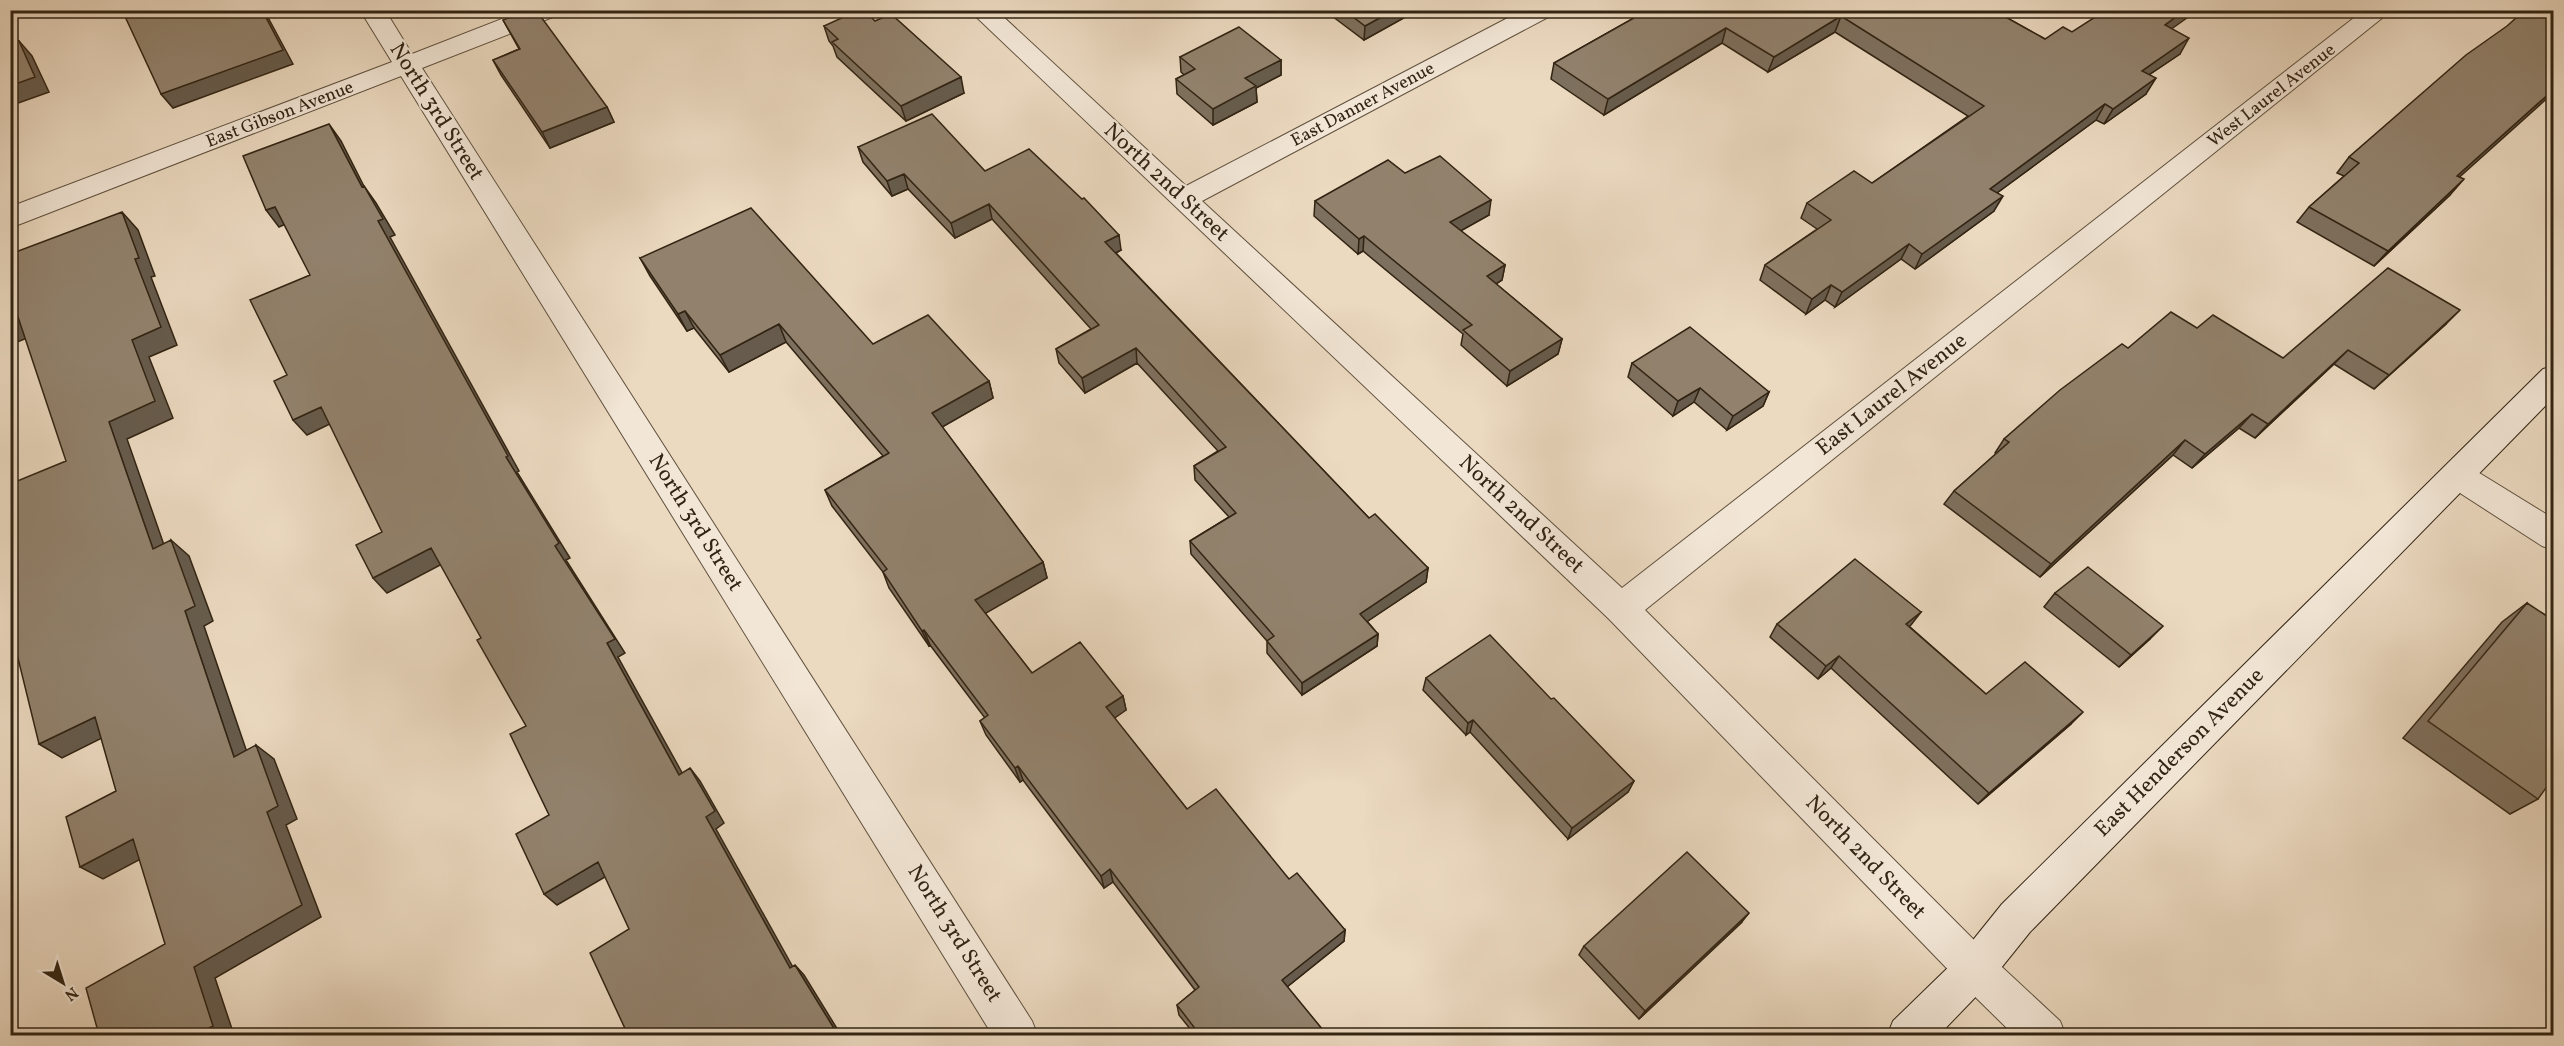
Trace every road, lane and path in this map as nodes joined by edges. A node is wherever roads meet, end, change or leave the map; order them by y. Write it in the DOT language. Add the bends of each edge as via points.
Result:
graph roads {
  1 [pos="372,10"];
  2 [pos="549,10"];
  3 [pos="981,10"];
  4 [pos="1543,10"];
  5 [pos="2380,10"];
  6 [pos="408,67"];
  7 [pos="2163,181"];
  8 [pos="1183,199"];
  9 [pos="10,218"];
  10 [pos="2553,377"];
  11 [pos="2457,475"];
  12 [pos="2553,536"];
  13 [pos="1621,609"];
  14 [pos="1975,969"];
  15 [pos="1017,1035"];
  16 [pos="1908,1035"];
  17 [pos="2045,1035"];
  1 -- 6 [label="street, North 3rd Street"];
  2 -- 6 [label="street, East Gibson Avenue"];
  3 -- 8 [label="street, North 2nd Street"];
  4 -- 8 [label="street, East Danner Avenue"];
  5 -- 7 [label="street, West Laurel Avenue"];
  6 -- 9 [label="street, East Gibson Avenue"];
  6 -- 15 [label="street, North 3rd Street"];
  7 -- 13 [label="street, East Laurel Avenue"];
  8 -- 13 [label="street, North 2nd Street"];
  10 -- 11 [label="street, East Henderson Avenue"];
  11 -- 12 [label="street"];
  11 -- 14 [label="street, East Henderson Avenue" via="2016,918"];
  13 -- 14 [label="street, North 2nd Street"];
  14 -- 16 [label="street, East Henderson Avenue"];
  14 -- 17 [label="street, North 2nd Street"];
}
